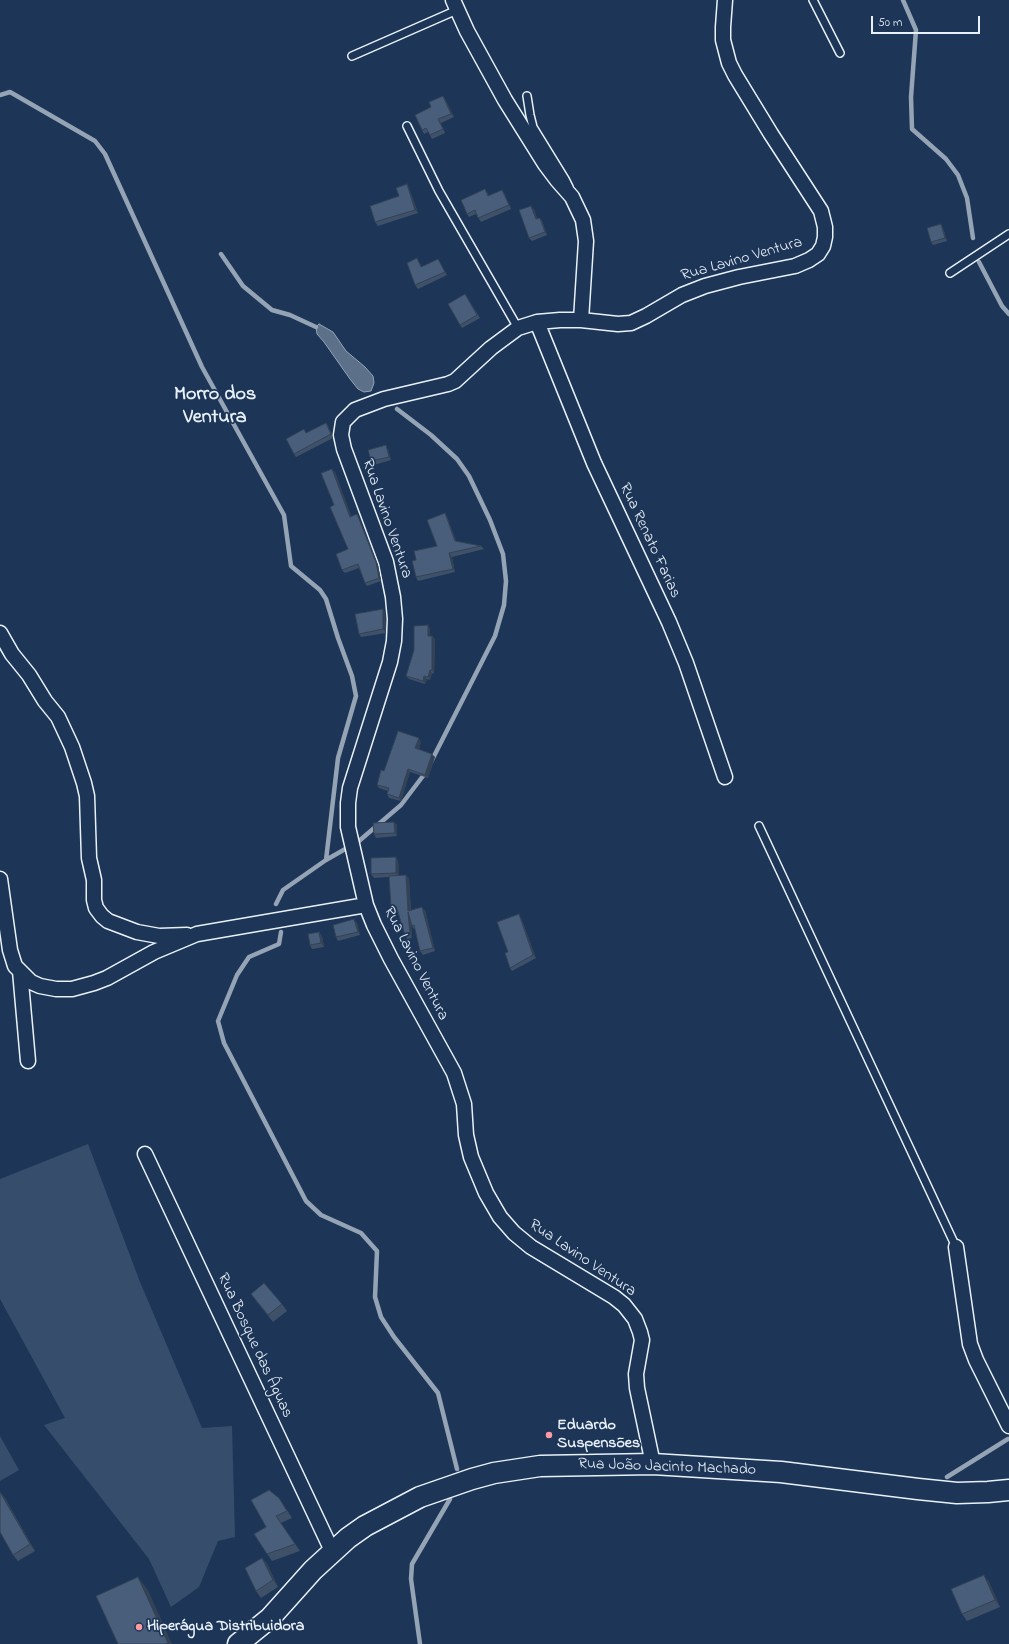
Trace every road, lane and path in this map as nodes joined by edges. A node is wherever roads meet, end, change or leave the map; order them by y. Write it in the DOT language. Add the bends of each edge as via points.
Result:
graph roads {
  1 [pos="725,0"];
  2 [pos="813,0"];
  3 [pos="455,5"];
  4 [pos="840,53"];
  5 [pos="352,56"];
  6 [pos="528,96"];
  7 [pos="407,126"];
  8 [pos="575,202"];
  9 [pos="1009,234"];
  10 [pos="950,273"];
  11 [pos="581,320"];
  12 [pos="537,322"];
  13 [pos="518,328"];
  14 [pos="0,633"];
  15 [pos="725,776"];
  16 [pos="759,826"];
  17 [pos="0,879"];
  18 [pos="366,905"];
  19 [pos="197,934"];
  20 [pos="20,971"];
  21 [pos="28,1061"];
  22 [pos="145,1154"];
  23 [pos="956,1247"];
  24 [pos="1009,1426"];
  25 [pos="653,1464"];
  26 [pos="1009,1490"];
  27 [pos="333,1553"];
  28 [pos="238,1644"];
  1 -- 11 [label="street, Rua Lavino Ventura" via="722,27 729,63 821,211 825,227 823,246 814,257 800,264 705,286 682,295 631,323"];
  2 -- 4 [label="lane"];
  3 -- 5 [label="lane"];
  3 -- 8 [label="street" via="509,106 545,164"];
  6 -- 8 [label="lane" via="533,127 566,179"];
  7 -- 13 [label="lane" via="439,191"];
  8 -- 11 [label="street" via="586,235"];
  9 -- 10 [label="lane"];
  11 -- 12 [label="street, Rua Lavino Ventura"];
  12 -- 13 [label="street, Rua Lavino Ventura"];
  12 -- 15 [label="street, Rua Renato Farias" via="594,463 672,628"];
  13 -- 18 [label="street, Rua Lavino Ventura" via="491,348 455,382 408,392 366,405 351,413 342,426 341,439 344,449 389,574 395,619 390,662 350,788 348,803 348,827"];
  14 -- 19 [label="street" via="12,654 58,716 72,747 87,796 89,858 96,908 108,921 144,934"];
  16 -- 23 [label="lane"];
  17 -- 20 [label="street" via="10,950 12,959"];
  18 -- 19 [label="street"];
  18 -- 25 [label="street, Rua Lavino Ventura" via="391,959 454,1073 464,1104 466,1135 471,1157 496,1211 521,1240 614,1297 635,1319 642,1340 636,1374 637,1388"];
  19 -- 20 [label="street" via="154,952 107,978 72,989 40,986"];
  20 -- 21 [label="street"];
  22 -- 27 [label="street, Rua Bosque das Águas"];
  23 -- 24 [label="street" via="970,1344"];
  25 -- 26 [label="main road, Rua João Jacinto Machado" via="781,1472 957,1493"];
  25 -- 27 [label="main road, Rua João Jacinto Machado" via="540,1466 472,1479 420,1497 394,1510 348,1538"];
  27 -- 28 [label="main road, Rua João Jacinto Machado" via="313,1570 270,1618"];
}
